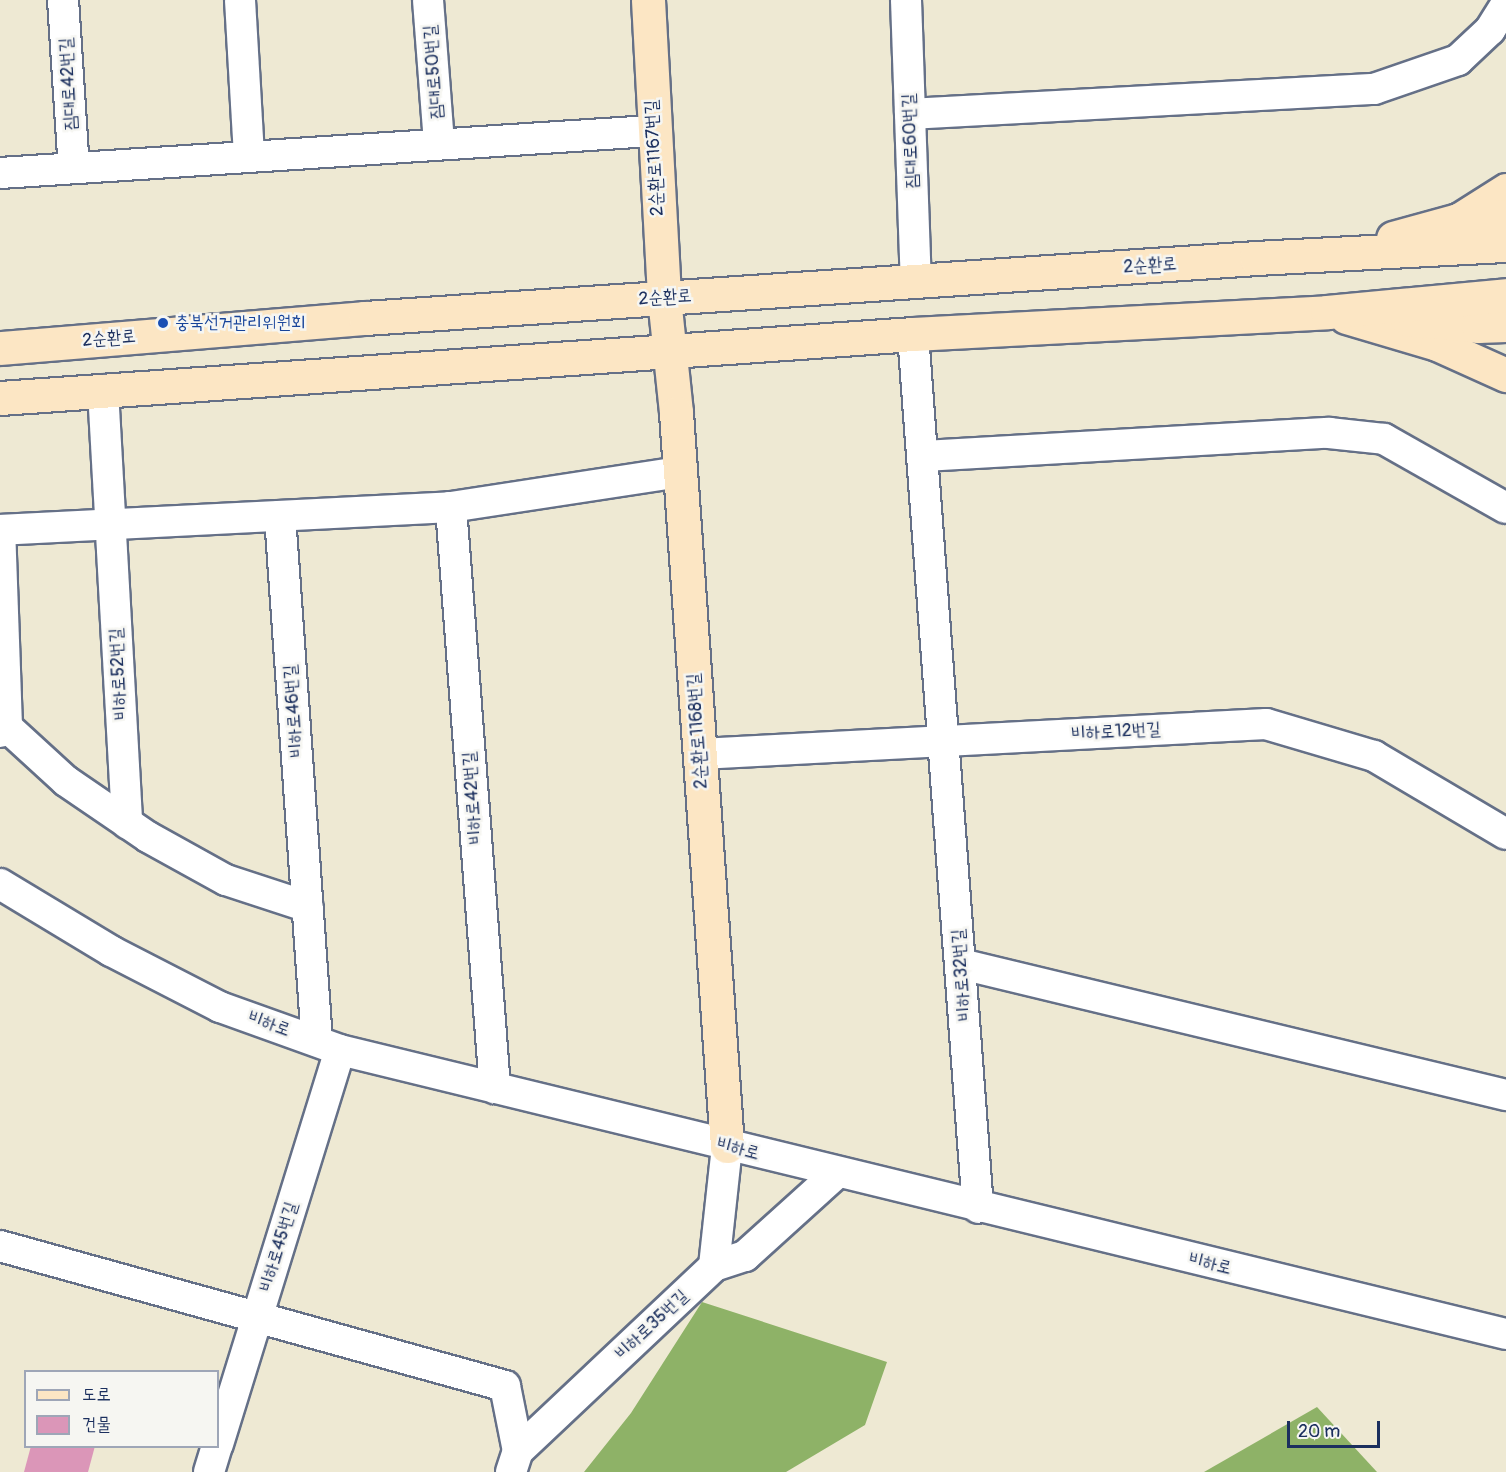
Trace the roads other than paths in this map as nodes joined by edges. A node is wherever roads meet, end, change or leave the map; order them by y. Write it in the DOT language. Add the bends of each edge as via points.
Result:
graph roads {
  1 [pos="63,0"];
  2 [pos="240,0"];
  3 [pos="428,0"];
  4 [pos="648,0"];
  5 [pos="906,0"];
  6 [pos="1506,4"];
  7 [pos="910,114"];
  8 [pos="652,131"];
  9 [pos="439,144"];
  10 [pos="249,156"];
  11 [pos="74,168"];
  12 [pos="0,173"];
  13 [pos="1506,190"];
  14 [pos="1506,216"];
  15 [pos="1458,220"];
  16 [pos="1506,245"];
  17 [pos="1331,255"];
  18 [pos="916,281"];
  19 [pos="1506,295"];
  20 [pos="664,306"];
  21 [pos="1327,312"];
  22 [pos="1506,325"];
  23 [pos="913,334"];
  24 [pos="0,348"];
  25 [pos="669,350"];
  26 [pos="1506,375"];
  27 [pos="103,390"];
  28 [pos="0,398"];
  29 [pos="924,456"];
  30 [pos="680,472"];
  31 [pos="451,507"];
  32 [pos="1506,508"];
  33 [pos="280,516"];
  34 [pos="111,525"];
  35 [pos="0,530"];
  36 [pos="4,730"];
  37 [pos="945,741"];
  38 [pos="700,754"];
  39 [pos="127,823"];
  40 [pos="1506,834"];
  41 [pos="0,884"];
  42 [pos="308,907"];
  43 [pos="961,964"];
  44 [pos="329,1046"];
  45 [pos="495,1088"];
  46 [pos="1506,1095"];
  47 [pos="727,1146"];
  48 [pos="837,1173"];
  49 [pos="978,1208"];
  50 [pos="0,1246"];
  51 [pos="714,1266"];
  52 [pos="256,1319"];
  53 [pos="1506,1334"];
  54 [pos="219,1439"];
  55 [pos="216,1448"];
  56 [pos="514,1461"];
  57 [pos="209,1472"];
  1 -- 11 [label="street, 짐대로42번길"];
  2 -- 10 [label="street"];
  3 -- 9 [label="street, 짐대로50번길"];
  4 -- 8 [label="main road, 2순환로1167번길"];
  5 -- 7 [label="street, 짐대로60번길"];
  6 -- 7 [label="street" via="1490,30 1458,60 1374,89"];
  7 -- 18 [label="street, 짐대로60번길"];
  8 -- 9 [label="street"];
  8 -- 20 [label="main road, 2순환로1167번길"];
  9 -- 10 [label="street"];
  10 -- 11 [label="street"];
  11 -- 12 [label="street"];
  13 -- 15 [label="main road"];
  14 -- 15 [label="main road, 2순환로"];
  15 -- 17 [label="main road, 2순환로"];
  16 -- 17 [label="main road, 2순환로"];
  17 -- 18 [label="main road, 2순환로"];
  18 -- 20 [label="main road, 2순환로"];
  19 -- 21 [label="main road"];
  20 -- 24 [label="main road, 2순환로"];
  20 -- 25 [label="main road, 2순환로1168번길"];
  21 -- 22 [label="main road" via="1478,326"];
  21 -- 23 [label="main road"];
  21 -- 26 [label="main road" via="1437,344"];
  23 -- 25 [label="main road"];
  23 -- 29 [label="street, 비하로32번길"];
  25 -- 27 [label="main road"];
  25 -- 30 [label="main road, 2순환로1168번길"];
  27 -- 28 [label="main road"];
  27 -- 34 [label="street, 비하로52번길"];
  29 -- 32 [label="street" via="1329,433 1384,440"];
  29 -- 37 [label="street, 비하로32번길"];
  30 -- 31 [label="street"];
  30 -- 38 [label="main road, 2순환로1168번길"];
  31 -- 33 [label="street"];
  31 -- 45 [label="street, 비하로42번길"];
  33 -- 34 [label="street"];
  33 -- 42 [label="street, 비하로46번길"];
  34 -- 35 [label="street"];
  34 -- 39 [label="street, 비하로52번길"];
  35 -- 36 [label="street"];
  36 -- 39 [label="street" via="66,781"];
  37 -- 38 [label="street, 비하로12번길"];
  37 -- 40 [label="street, 비하로12번길" via="1266,724 1374,756"];
  37 -- 43 [label="street, 비하로32번길"];
  38 -- 47 [label="main road, 2순환로1168번길"];
  39 -- 42 [label="street" via="226,880"];
  41 -- 44 [label="street, 비하로" via="111,951 220,1007"];
  42 -- 44 [label="street, 비하로46번길"];
  43 -- 46 [label="street"];
  43 -- 49 [label="street, 비하로32번길"];
  44 -- 45 [label="street, 비하로"];
  44 -- 52 [label="street, 비하로45번길"];
  45 -- 47 [label="street, 비하로" via="661,1126"];
  47 -- 48 [label="street, 비하로"];
  47 -- 51 [label="street"];
  48 -- 49 [label="street, 비하로"];
  48 -- 51 [label="street" via="745,1256"];
  49 -- 53 [label="street, 비하로"];
  50 -- 52 [label="street"];
  51 -- 56 [label="street, 비하로35번길"];
  52 -- 54 [label="street, 비하로45번길"];
  52 -- 56 [label="street" via="505,1386"];
  55 -- 57 [label="street, 비하로45번길"];
}
